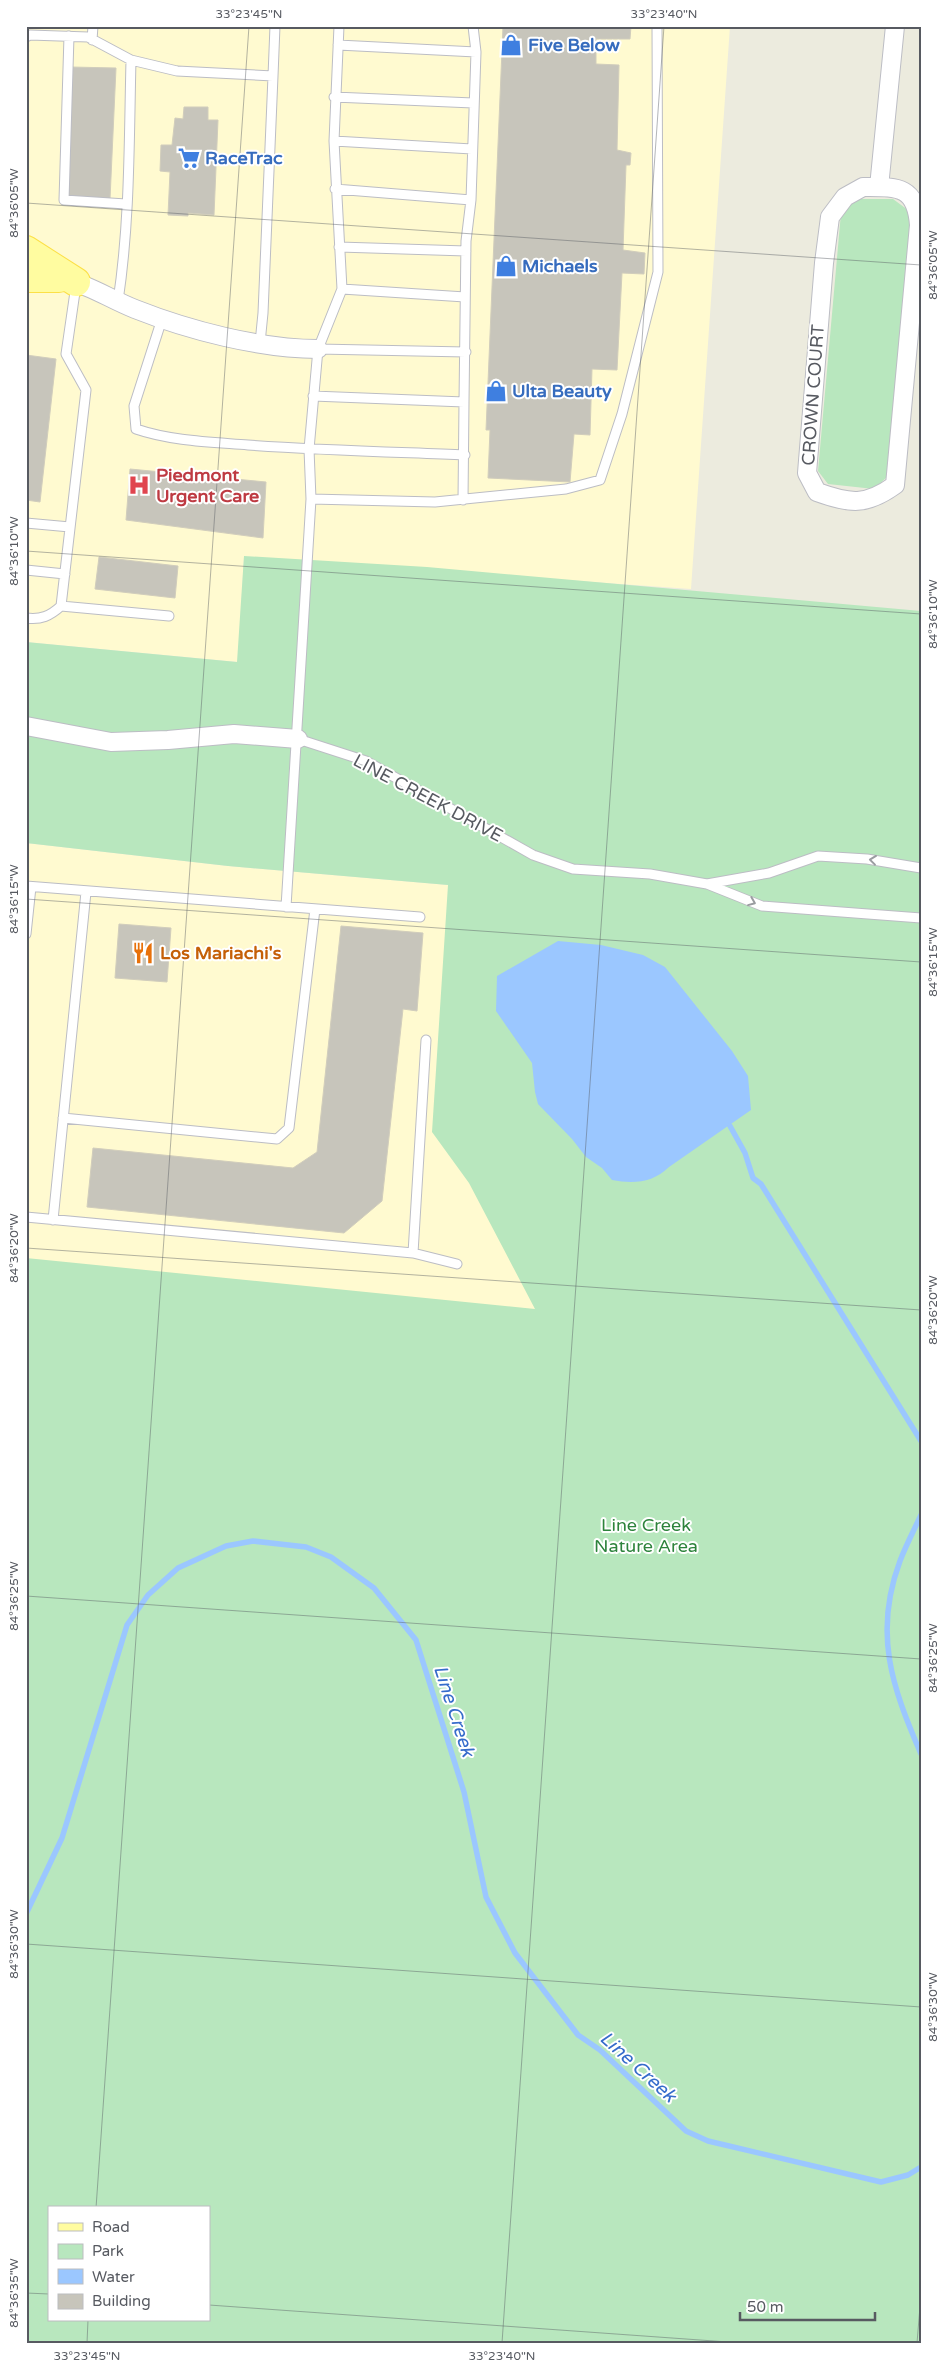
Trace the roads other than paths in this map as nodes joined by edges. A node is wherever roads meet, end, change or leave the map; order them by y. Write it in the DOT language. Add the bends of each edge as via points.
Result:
graph roads {
  1 [pos="93,26"];
  2 [pos="275,26"];
  3 [pos="339,26"];
  4 [pos="473,26"];
  5 [pos="657,26"];
  6 [pos="895,26"];
  7 [pos="28,34"];
  8 [pos="69,36"];
  9 [pos="92,40"];
  10 [pos="338,46"];
  11 [pos="476,52"];
  12 [pos="132,60"];
  13 [pos="273,76"];
  14 [pos="334,97"];
  15 [pos="474,103"];
  16 [pos="334,141"];
  17 [pos="472,149"];
  18 [pos="879,187"];
  19 [pos="335,189"];
  20 [pos="471,200"];
  21 [pos="126,204"];
  22 [pos="339,248"];
  23 [pos="26,250"];
  24 [pos="466,251"];
  25 [pos="26,268"];
  26 [pos="26,278"];
  27 [pos="68,280"];
  28 [pos="342,289"];
  29 [pos="465,297"];
  30 [pos="125,305"];
  31 [pos="162,319"];
  32 [pos="260,343"];
  33 [pos="318,349"];
  34 [pos="466,352"];
  35 [pos="313,396"];
  36 [pos="464,402"];
  37 [pos="309,449"];
  38 [pos="465,455"];
  39 [pos="311,498"];
  40 [pos="463,500"];
  41 [pos="26,523"];
  42 [pos="70,527"];
  43 [pos="26,570"];
  44 [pos="65,574"];
  45 [pos="61,606"];
  46 [pos="170,616"];
  47 [pos="26,618"];
  48 [pos="26,726"];
  49 [pos="298,739"];
  50 [pos="921,868"];
  51 [pos="707,884"];
  52 [pos="29,886"];
  53 [pos="86,892"];
  54 [pos="286,907"];
  55 [pos="315,909"];
  56 [pos="420,917"];
  57 [pos="921,918"];
  58 [pos="26,934"];
  59 [pos="426,1040"];
  60 [pos="62,1118"];
  61 [pos="26,1217"];
  62 [pos="53,1220"];
  63 [pos="413,1252"];
  64 [pos="457,1264"];
  1 -- 9 [label="lane"];
  2 -- 13 [label="lane"];
  3 -- 10 [label="lane"];
  4 -- 11 [label="lane"];
  5 -- 40 [label="lane" via="658,272 622,414 600,480 566,489"];
  6 -- 18 [label="street"];
  7 -- 8 [label="lane"];
  8 -- 9 [label="lane"];
  8 -- 21 [label="lane" via="64,200"];
  9 -- 12 [label="lane"];
  10 -- 11 [label="lane"];
  10 -- 14 [label="lane"];
  11 -- 15 [label="lane"];
  12 -- 13 [label="lane" via="177,71"];
  12 -- 21 [label="lane"];
  13 -- 32 [label="lane"];
  14 -- 15 [label="lane"];
  14 -- 16 [label="lane"];
  15 -- 17 [label="lane"];
  16 -- 17 [label="lane"];
  16 -- 19 [label="lane"];
  17 -- 20 [label="lane"];
  18 -- 18 [label="street, CROWN COURT" via="863,187 845,196 830,217 807,473 817,492 861,502 878,497 895,485 919,225 918,207 912,196"];
  19 -- 20 [label="lane"];
  19 -- 22 [label="lane"];
  20 -- 24 [label="lane"];
  21 -- 30 [label="lane" via="122,273"];
  22 -- 24 [label="lane"];
  22 -- 28 [label="lane"];
  23 -- 27 [label="main road"];
  24 -- 29 [label="lane"];
  25 -- 27 [label="street"];
  26 -- 27 [label="main road"];
  27 -- 30 [label="street"];
  27 -- 42 [label="lane" via="66,354 86,390"];
  28 -- 29 [label="lane"];
  28 -- 33 [label="lane"];
  29 -- 34 [label="lane"];
  30 -- 31 [label="street"];
  31 -- 32 [label="street"];
  31 -- 37 [label="lane" via="134,406 136,429 154,435"];
  32 -- 33 [label="street"];
  33 -- 34 [label="lane"];
  33 -- 35 [label="lane"];
  34 -- 36 [label="lane"];
  35 -- 36 [label="lane"];
  35 -- 37 [label="lane"];
  36 -- 38 [label="lane"];
  37 -- 38 [label="lane"];
  37 -- 39 [label="lane"];
  38 -- 40 [label="lane"];
  39 -- 40 [label="lane"];
  39 -- 49 [label="lane"];
  41 -- 42 [label="lane"];
  42 -- 44 [label="lane"];
  43 -- 44 [label="lane"];
  44 -- 45 [label="lane"];
  45 -- 46 [label="lane"];
  45 -- 47 [label="lane" via="52,614 37,619"];
  48 -- 49 [label="street, LINE CREEK DRIVE" via="111,742 234,734"];
  49 -- 51 [label="lane, LINE CREEK DRIVE" via="366,762 533,855 573,869 650,874"];
  49 -- 54 [label="lane"];
  50 -- 51 [label="lane, LINE CREEK DRIVE, one-way" via="818,856 769,873"];
  51 -- 57 [label="lane, LINE CREEK DRIVE, one-way" via="762,906"];
  52 -- 53 [label="lane"];
  52 -- 58 [label="lane"];
  53 -- 54 [label="lane"];
  53 -- 60 [label="lane"];
  54 -- 55 [label="lane"];
  55 -- 56 [label="lane"];
  55 -- 60 [label="lane" via="289,1128 277,1139"];
  59 -- 63 [label="lane"];
  60 -- 62 [label="lane"];
  61 -- 62 [label="lane"];
  62 -- 63 [label="lane"];
  63 -- 64 [label="lane"];
}
